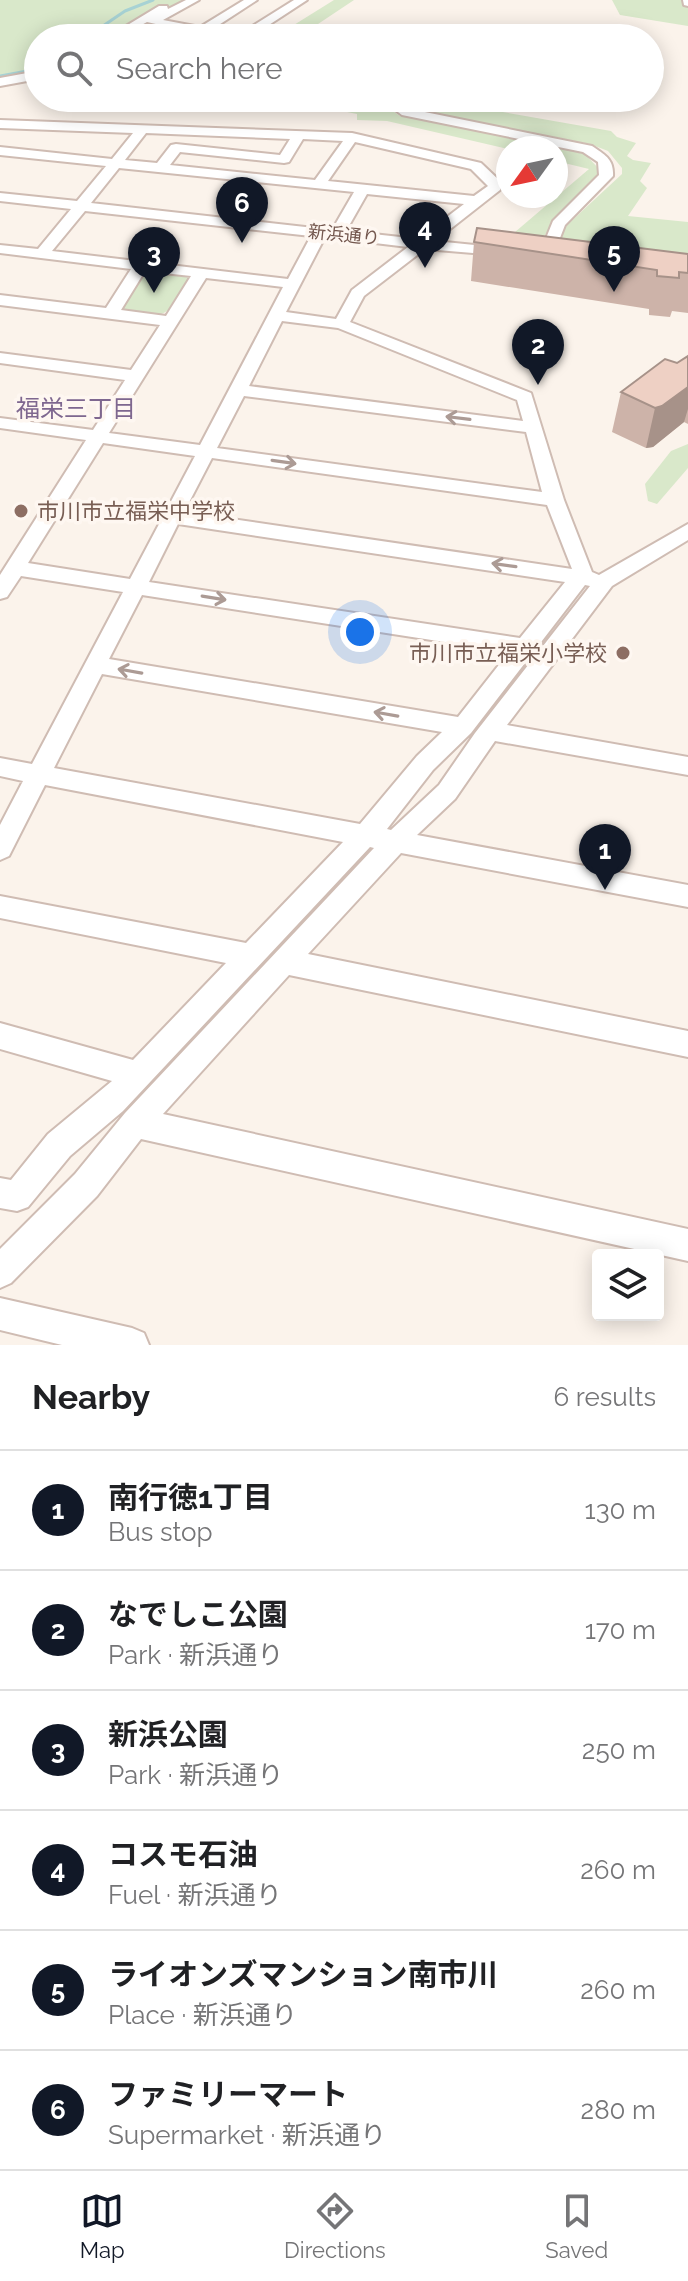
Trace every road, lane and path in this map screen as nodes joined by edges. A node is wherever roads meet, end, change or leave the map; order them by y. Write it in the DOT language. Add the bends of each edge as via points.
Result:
graph roads {
  1 [pos="177,0"];
  2 [pos="194,0"];
  3 [pos="252,0"];
  4 [pos="302,0"];
  5 [pos="136,24"];
  6 [pos="161,24"];
  7 [pos="214,24"];
  8 [pos="262,24"];
  9 [pos="24,78"];
  10 [pos="0,82"];
  11 [pos="406,112"];
  12 [pos="0,124"];
  13 [pos="143,129"];
  14 [pos="299,135"];
  15 [pos="352,137"];
  16 [pos="0,151"];
  17 [pos="116,163"];
  18 [pos="161,168"];
  19 [pos="319,184"];
  20 [pos="363,189"];
  21 [pos="0,197"];
  22 [pos="477,201"];
  23 [pos="80,206"];
  24 [pos="329,233"];
  25 [pos="422,244"];
  26 [pos="0,249"];
  27 [pos="42,254"];
  28 [pos="141,266"];
  29 [pos="201,273"];
  30 [pos="294,284"];
  31 [pos="0,300"];
  32 [pos="110,314"];
  33 [pos="278,316"];
  34 [pos="171,321"];
  35 [pos="341,324"];
  36 [pos="0,358"];
  37 [pos="137,376"];
  38 [pos="239,390"];
  39 [pos="0,423"];
  40 [pos="535,428"];
  41 [pos="98,437"];
  42 [pos="207,452"];
  43 [pos="554,500"];
  44 [pos="173,517"];
  45 [pos="688,531"];
  46 [pos="15,568"];
  47 [pos="581,576"];
  48 [pos="605,581"];
  49 [pos="137,586"];
  50 [pos="0,592"];
  51 [pos="526,647"];
  52 [pos="96,665"];
  53 [pos="463,727"];
  54 [pos="489,731"];
  55 [pos="688,766"];
  56 [pos="0,767"];
  57 [pos="40,774"];
  58 [pos="366,835"];
  59 [pos="396,841"];
  60 [pos="0,849"];
  61 [pos="688,896"];
  62 [pos="0,907"];
  63 [pos="251,956"];
  64 [pos="285,962"];
  65 [pos="0,1036"];
  66 [pos="688,1044"];
  67 [pos="138,1075"];
  68 [pos="135,1123"];
  69 [pos="0,1193"];
  70 [pos="688,1245"];
  71 [pos="0,1272"];
  72 [pos="0,1314"];
  73 [pos="132,1345"];
  1 -- 5 [label="street"];
  2 -- 6 [label="street" via="152,21"];
  3 -- 7 [label="street"];
  4 -- 8 [label="street"];
  9 -- 10 [label="street"];
  11 -- 25 [label="street, 新浜通り" via="574,145 604,160 606,176 558,224 538,257"];
  12 -- 13 [label="street"];
  13 -- 14 [label="street"];
  13 -- 17 [label="street"];
  14 -- 15 [label="street"];
  14 -- 18 [label="street" via="284,159 176,148"];
  15 -- 19 [label="street"];
  15 -- 22 [label="street" via="476,166 495,183"];
  16 -- 17 [label="street"];
  17 -- 18 [label="street"];
  17 -- 23 [label="street"];
  18 -- 19 [label="street"];
  19 -- 20 [label="street"];
  20 -- 22 [label="street"];
  20 -- 24 [label="street"];
  21 -- 23 [label="street, 新浜通り"];
  22 -- 25 [label="street"];
  23 -- 24 [label="street, 新浜通り"];
  23 -- 27 [label="street"];
  24 -- 25 [label="street, 新浜通り"];
  24 -- 30 [label="street"];
  25 -- 35 [label="street" via="358,293"];
  26 -- 27 [label="street"];
  27 -- 28 [label="street"];
  28 -- 29 [label="street"];
  28 -- 32 [label="street"];
  29 -- 30 [label="street"];
  29 -- 34 [label="street"];
  30 -- 33 [label="street"];
  31 -- 32 [label="street"];
  32 -- 34 [label="street"];
  33 -- 35 [label="street"];
  33 -- 38 [label="street"];
  34 -- 37 [label="street"];
  35 -- 40 [label="street" via="421,347 522,394"];
  36 -- 37 [label="street"];
  37 -- 41 [label="street"];
  40 -- 38 [label="street, one-way"];
  38 -- 42 [label="street"];
  39 -- 41 [label="street"];
  40 -- 43 [label="street"];
  41 -- 42 [label="street"];
  41 -- 46 [label="street"];
  42 -- 43 [label="street, one-way"];
  42 -- 44 [label="street"];
  43 -- 47 [label="street"];
  47 -- 44 [label="street, one-way"];
  44 -- 49 [label="street"];
  45 -- 48 [label="street"];
  46 -- 49 [label="street"];
  46 -- 50 [label="street"];
  47 -- 48 [label="street"];
  47 -- 51 [label="street"];
  48 -- 54 [label="street"];
  49 -- 51 [label="street, one-way"];
  49 -- 52 [label="street"];
  51 -- 53 [label="street"];
  53 -- 52 [label="street, one-way"];
  52 -- 57 [label="street"];
  53 -- 58 [label="street" via="425,763"];
  54 -- 55 [label="street"];
  54 -- 59 [label="street" via="447,792"];
  56 -- 57 [label="street"];
  57 -- 58 [label="street"];
  57 -- 60 [label="street"];
  58 -- 59 [label="street"];
  58 -- 63 [label="street"];
  59 -- 61 [label="street"];
  59 -- 64 [label="street"];
  62 -- 63 [label="street"];
  63 -- 67 [label="street"];
  64 -- 66 [label="street"];
  64 -- 68 [label="street"];
  65 -- 67 [label="street"];
  67 -- 69 [label="street" via="59,1145 17,1196"];
  68 -- 70 [label="street"];
  68 -- 71 [label="street" via="86,1185"];
  72 -- 73 [label="street"];
}
